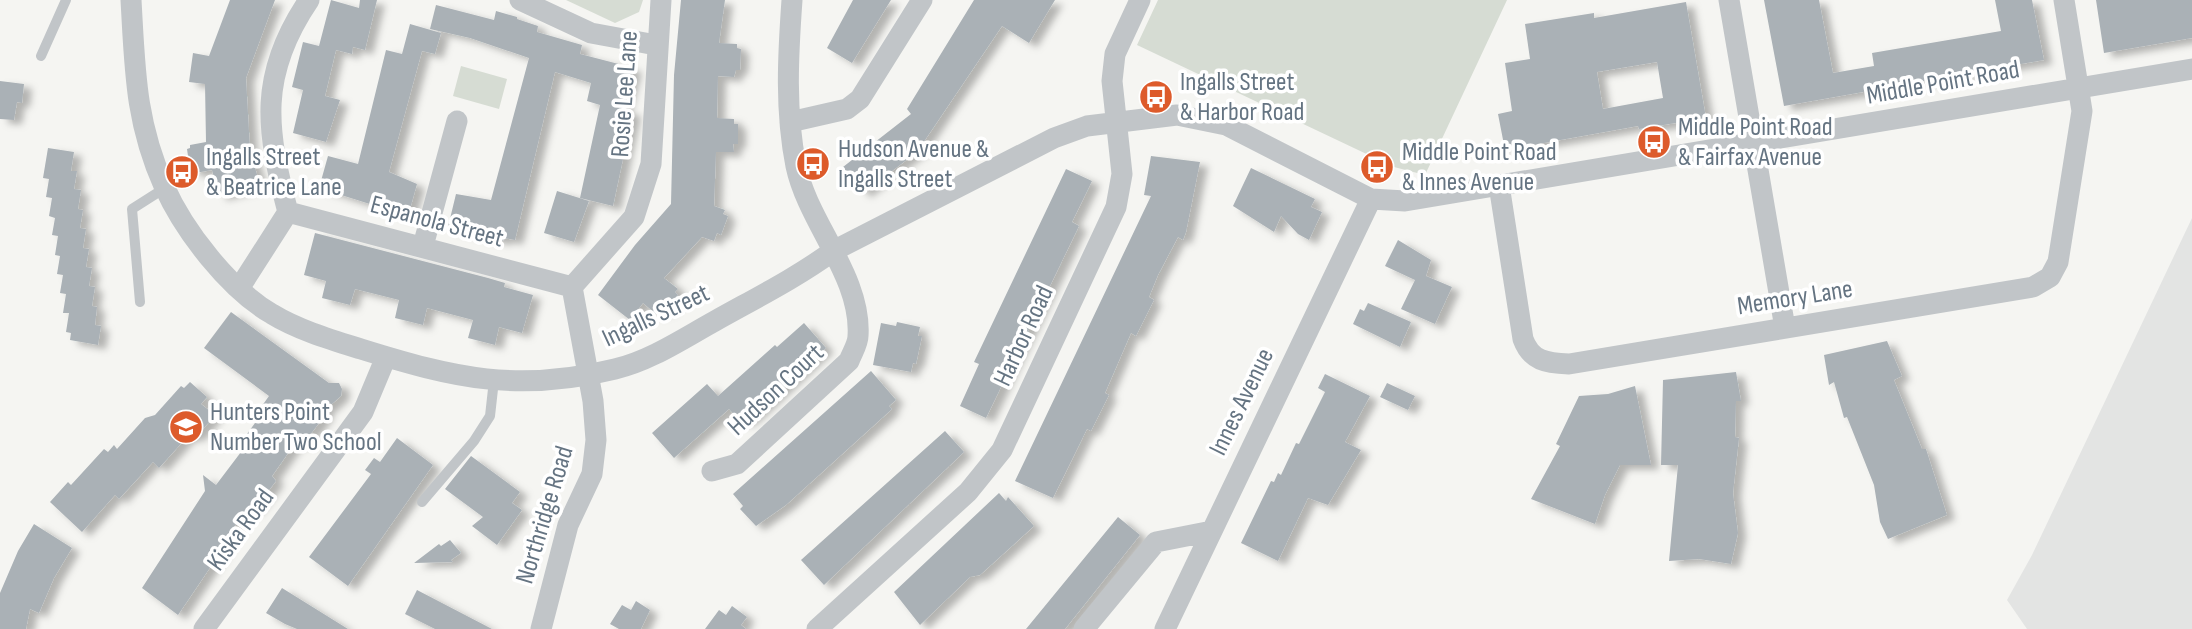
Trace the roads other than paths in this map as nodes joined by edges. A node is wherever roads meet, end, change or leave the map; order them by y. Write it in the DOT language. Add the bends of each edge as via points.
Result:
graph roads {
  1 [pos="66,0"];
  2 [pos="131,0"];
  3 [pos="309,0"];
  4 [pos="520,0"];
  5 [pos="661,0"];
  6 [pos="792,0"];
  7 [pos="922,0"];
  8 [pos="1140,0"];
  9 [pos="1729,0"];
  10 [pos="2064,0"];
  11 [pos="656,45"];
  12 [pos="41,56"];
  13 [pos="2192,69"];
  14 [pos="2080,89"];
  15 [pos="457,121"];
  16 [pos="790,122"];
  17 [pos="1117,122"];
  18 [pos="1754,143"];
  19 [pos="1499,185"];
  20 [pos="165,188"];
  21 [pos="1371,199"];
  22 [pos="288,212"];
  23 [pos="423,246"];
  24 [pos="833,251"];
  25 [pos="240,287"];
  26 [pos="572,287"];
  27 [pos="140,302"];
  28 [pos="1785,328"];
  29 [pos="386,357"];
  30 [pos="587,375"];
  31 [pos="495,380"];
  32 [pos="712,471"];
  33 [pos="422,502"];
  34 [pos="1212,531"];
  35 [pos="204,629"];
  36 [pos="541,629"];
  37 [pos="817,629"];
  38 [pos="1084,629"];
  39 [pos="1165,629"];
  1 -- 12 [label="lane"];
  2 -- 20 [label="street, Ingalls Street" via="138,109"];
  3 -- 22 [label="street" via="291,26 274,69 270,109 273,156"];
  4 -- 11 [label="street" via="591,33"];
  5 -- 11 [label="street, Rosie Lee Lane"];
  6 -- 16 [label="street, Hudson Court" via="787,63"];
  7 -- 16 [label="street" via="860,99 847,109"];
  8 -- 17 [label="street, Harbor Road" via="1115,54 1112,81"];
  9 -- 18 [label="street"];
  10 -- 14 [label="street, Memory Lane"];
  11 -- 26 [label="street, Rosie Lee Lane" via="651,164 634,216"];
  13 -- 14 [label="street, Middle Point Road"];
  14 -- 18 [label="street, Middle Point Road"];
  14 -- 28 [label="street, Memory Lane" via="2082,111 2058,262 2050,277 2034,286"];
  15 -- 23 [label="street"];
  16 -- 24 [label="street, Hudson Court" via="796,167 811,212"];
  17 -- 21 [label="street, Ingalls Street" via="1177,116 1226,125"];
  17 -- 24 [label="street, Ingalls Street" via="1087,126 1055,138"];
  17 -- 37 [label="street, Harbor Road" via="1122,174 1116,207 1002,450 968,492"];
  18 -- 19 [label="street, Middle Point Road"];
  18 -- 28 [label="street"];
  19 -- 21 [label="street, Middle Point Road" via="1405,201"];
  19 -- 28 [label="street, Memory Lane" via="1523,339 1537,359 1569,364"];
  20 -- 25 [label="street, Ingalls Street" via="215,266"];
  20 -- 27 [label="lane" via="132,209"];
  21 -- 34 [label="street, Innes Avenue"];
  22 -- 23 [label="street, Espanola Street"];
  22 -- 25 [label="street"];
  23 -- 26 [label="street, Espanola Street"];
  24 -- 30 [label="street, Ingalls Street" via="802,274 678,341 631,364"];
  24 -- 32 [label="street, Hudson Court" via="858,317 858,339 849,361 737,464"];
  25 -- 29 [label="street, Ingalls Street" via="271,314"];
  26 -- 30 [label="street"];
  29 -- 31 [label="street, Ingalls Street"];
  29 -- 35 [label="street, Kiska Road" via="363,412"];
  30 -- 31 [label="street, Ingalls Street" via="535,383"];
  30 -- 36 [label="street, Northridge Road" via="596,440 592,474 568,525"];
  31 -- 33 [label="lane" via="490,416"];
  34 -- 38 [label="street" via="1156,542"];
  34 -- 39 [label="street, Innes Avenue"];
}
